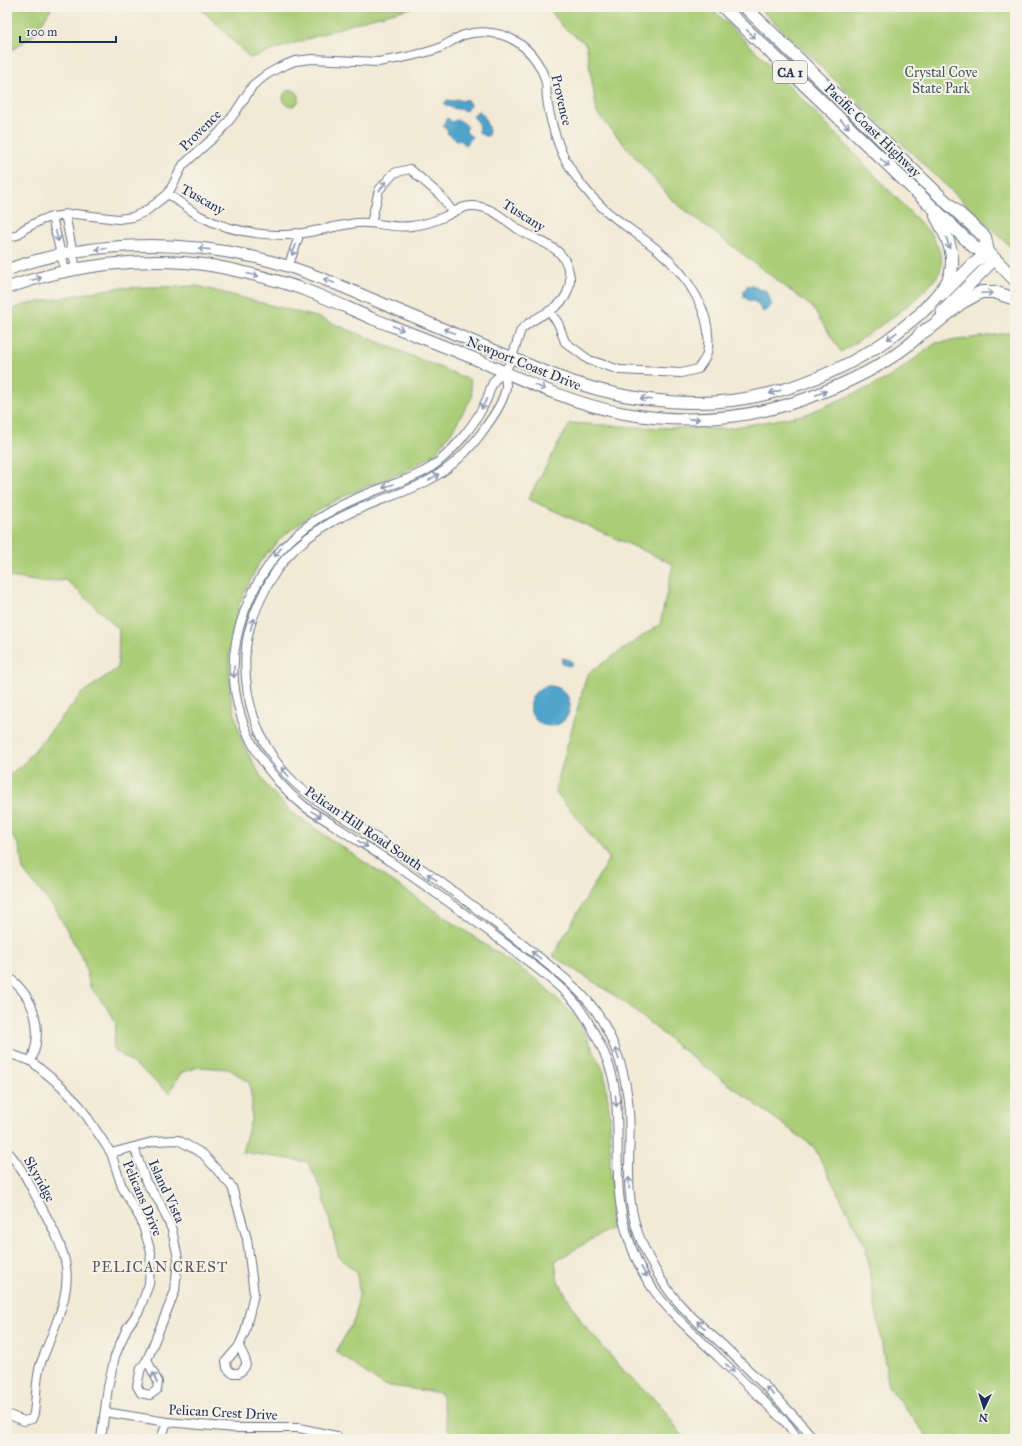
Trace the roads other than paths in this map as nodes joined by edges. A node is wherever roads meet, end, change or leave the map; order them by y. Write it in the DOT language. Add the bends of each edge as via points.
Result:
graph roads {
  1 [pos="723,7"];
  2 [pos="745,7"];
  3 [pos="168,194"];
  4 [pos="932,208"];
  5 [pos="453,212"];
  6 [pos="65,214"];
  7 [pos="52,217"];
  8 [pos="371,223"];
  9 [pos="296,233"];
  10 [pos="7,238"];
  11 [pos="67,254"];
  12 [pos="992,255"];
  13 [pos="288,267"];
  14 [pos="7,270"];
  15 [pos="70,270"];
  16 [pos="1015,280"];
  17 [pos="7,288"];
  18 [pos="1015,299"];
  19 [pos="549,311"];
  20 [pos="922,312"];
  21 [pos="919,336"];
  22 [pos="511,357"];
  23 [pos="504,372"];
  24 [pos="330,511"];
  25 [pos="334,521"];
  26 [pos="525,946"];
  27 [pos="519,954"];
  28 [pos="7,976"];
  29 [pos="582,995"];
  30 [pos="575,1001"];
  31 [pos="7,1053"];
  32 [pos="30,1061"];
  33 [pos="134,1147"];
  34 [pos="7,1151"];
  35 [pos="111,1153"];
  36 [pos="635,1221"];
  37 [pos="624,1224"];
  38 [pos="639,1234"];
  39 [pos="628,1237"];
  40 [pos="239,1346"];
  41 [pos="147,1360"];
  42 [pos="750,1371"];
  43 [pos="742,1379"];
  44 [pos="105,1412"];
  45 [pos="7,1414"];
  46 [pos="167,1422"];
  47 [pos="101,1439"];
  48 [pos="161,1439"];
  49 [pos="339,1439"];
  50 [pos="798,1439"];
  51 [pos="814,1439"];
  1 -- 4 [label="highway, Pacific Coast Highway / CA 1, one-way"];
  2 -- 12 [label="highway, Pacific Coast Highway / CA 1" via="985,237"];
  3 -- 6 [label="street, Provence" via="146,211 133,217 118,219"];
  3 -- 9 [label="street, Tuscany" via="200,216 240,231 286,235"];
  3 -- 19 [label="street, Provence" via="183,165 220,132 253,85 280,67 295,61 312,59 378,62 438,48 464,35 480,32 506,36 531,54 540,67 546,83 555,132 566,160 581,184 604,208 659,251 684,276 704,315 709,337 707,355 698,369 681,374 620,370 589,360 565,342 558,323"];
  4 -- 12 [label="highway, Pacific Coast Highway / CA 1" via="975,248"];
  4 -- 20 [label="highway, one-way" via="948,240 952,267 949,279"];
  5 -- 8 [label="street, Tuscany" via="428,223 410,227"];
  8 -- 5 [label="street, one-way" via="379,190 394,173 410,169 440,195"];
  5 -- 19 [label="street, Tuscany" via="472,206 493,210 520,231 553,247 562,255 570,277 568,291 558,307"];
  6 -- 7 [label="street, Provence"];
  6 -- 11 [label="street"];
  7 -- 10 [label="street, Provence"];
  7 -- 11 [label="street, one-way"];
  8 -- 9 [label="street, Tuscany"];
  9 -- 13 [label="street, one-way" via="298,239"];
  13 -- 11 [label="main road, Newport Coast Drive, one-way" via="255,257 179,246 143,245"];
  11 -- 14 [label="main road, Newport Coast Drive"];
  11 -- 15 [label="street"];
  12 -- 16 [label="highway, Pacific Coast Highway"];
  12 -- 20 [label="main road, Newport Coast Drive" via="973,264 938,300"];
  12 -- 21 [label="main road, Newport Coast Drive"];
  22 -- 13 [label="main road, Newport Coast Drive, one-way" via="321,278"];
  17 -- 15 [label="main road, Newport Coast Drive, one-way"];
  15 -- 23 [label="main road, Newport Coast Drive, one-way" via="131,263 170,263 212,266 254,275 307,291"];
  21 -- 18 [label="highway, one-way" via="961,303 981,292 994,292"];
  19 -- 22 [label="street, Tuscany" via="521,330"];
  20 -- 22 [label="main road, Newport Coast Drive, one-way" via="859,358 827,373 770,393 734,400 681,402 624,396 571,382"];
  23 -- 21 [label="main road, Newport Coast Drive, one-way" via="572,399 619,412 681,419 730,417 796,402 840,385 861,375"];
  22 -- 23 [label="street, Pelican Hill Road South"];
  23 -- 24 [label="street, Pelican Hill Road South, one-way" via="493,382 486,402 470,428 448,453 429,468"];
  25 -- 23 [label="street, Pelican Hill Road South, one-way" via="400,494 432,478 455,462 480,435 495,413 506,389"];
  24 -- 25 [label="street"];
  24 -- 27 [label="street, Pelican Hill Road South, one-way" via="308,525 281,548 262,574 244,611 235,648 234,681 238,707 246,732 258,756 282,786 307,809 476,920"];
  26 -- 25 [label="street, Pelican Hill Road South, one-way" via="442,883 305,792 285,773 264,743 249,699 246,675 246,645 255,612 271,578 288,554 312,534"];
  26 -- 27 [label="street"];
  29 -- 26 [label="street, Pelican Hill Road South, one-way"];
  27 -- 30 [label="street, Pelican Hill Road South"];
  28 -- 32 [label="street" via="19,986 35,1018 37,1040"];
  29 -- 30 [label="street"];
  36 -- 29 [label="street, Pelican Hill Road South, one-way" via="629,1198 629,1111 623,1072 611,1039 595,1011"];
  30 -- 37 [label="street, Pelican Hill Road South, one-way" via="603,1049 614,1084 619,1205"];
  31 -- 32 [label="street, Pelicans Drive"];
  32 -- 35 [label="street, Pelicans Drive" via="61,1086 80,1106"];
  33 -- 35 [label="street"];
  33 -- 40 [label="street" via="156,1141 178,1140 203,1154 232,1187 247,1239 254,1294"];
  33 -- 41 [label="street, Island Vista" via="146,1182 160,1203 172,1230 178,1258 175,1291"];
  34 -- 45 [label="street, Skyridge" via="26,1176 49,1221 65,1262 66,1284 61,1310 39,1369 32,1419 24,1421"];
  35 -- 44 [label="street, Pelicans Drive" via="122,1187 141,1220 151,1252 149,1284 139,1311 127,1328 115,1356"];
  36 -- 37 [label="street"];
  36 -- 38 [label="street, Pelican Hill Road South"];
  37 -- 39 [label="street, Pelican Hill Road South"];
  38 -- 39 [label="street"];
  42 -- 38 [label="street, Pelican Hill Road South, one-way" via="677,1301 656,1272"];
  39 -- 43 [label="street, Pelican Hill Road South, one-way" via="653,1289 674,1315"];
  42 -- 43 [label="street"];
  51 -- 42 [label="street, Pelican Hill Road South, one-way" via="790,1410"];
  43 -- 50 [label="street, Pelican Hill Road South" via="788,1425"];
  44 -- 46 [label="street, Pelican Crest Drive"];
  44 -- 47 [label="street, Pelicans Drive"];
  46 -- 48 [label="street"];
  46 -- 49 [label="street, Pelican Crest Drive" via="235,1428 300,1428 336,1436"];
}
